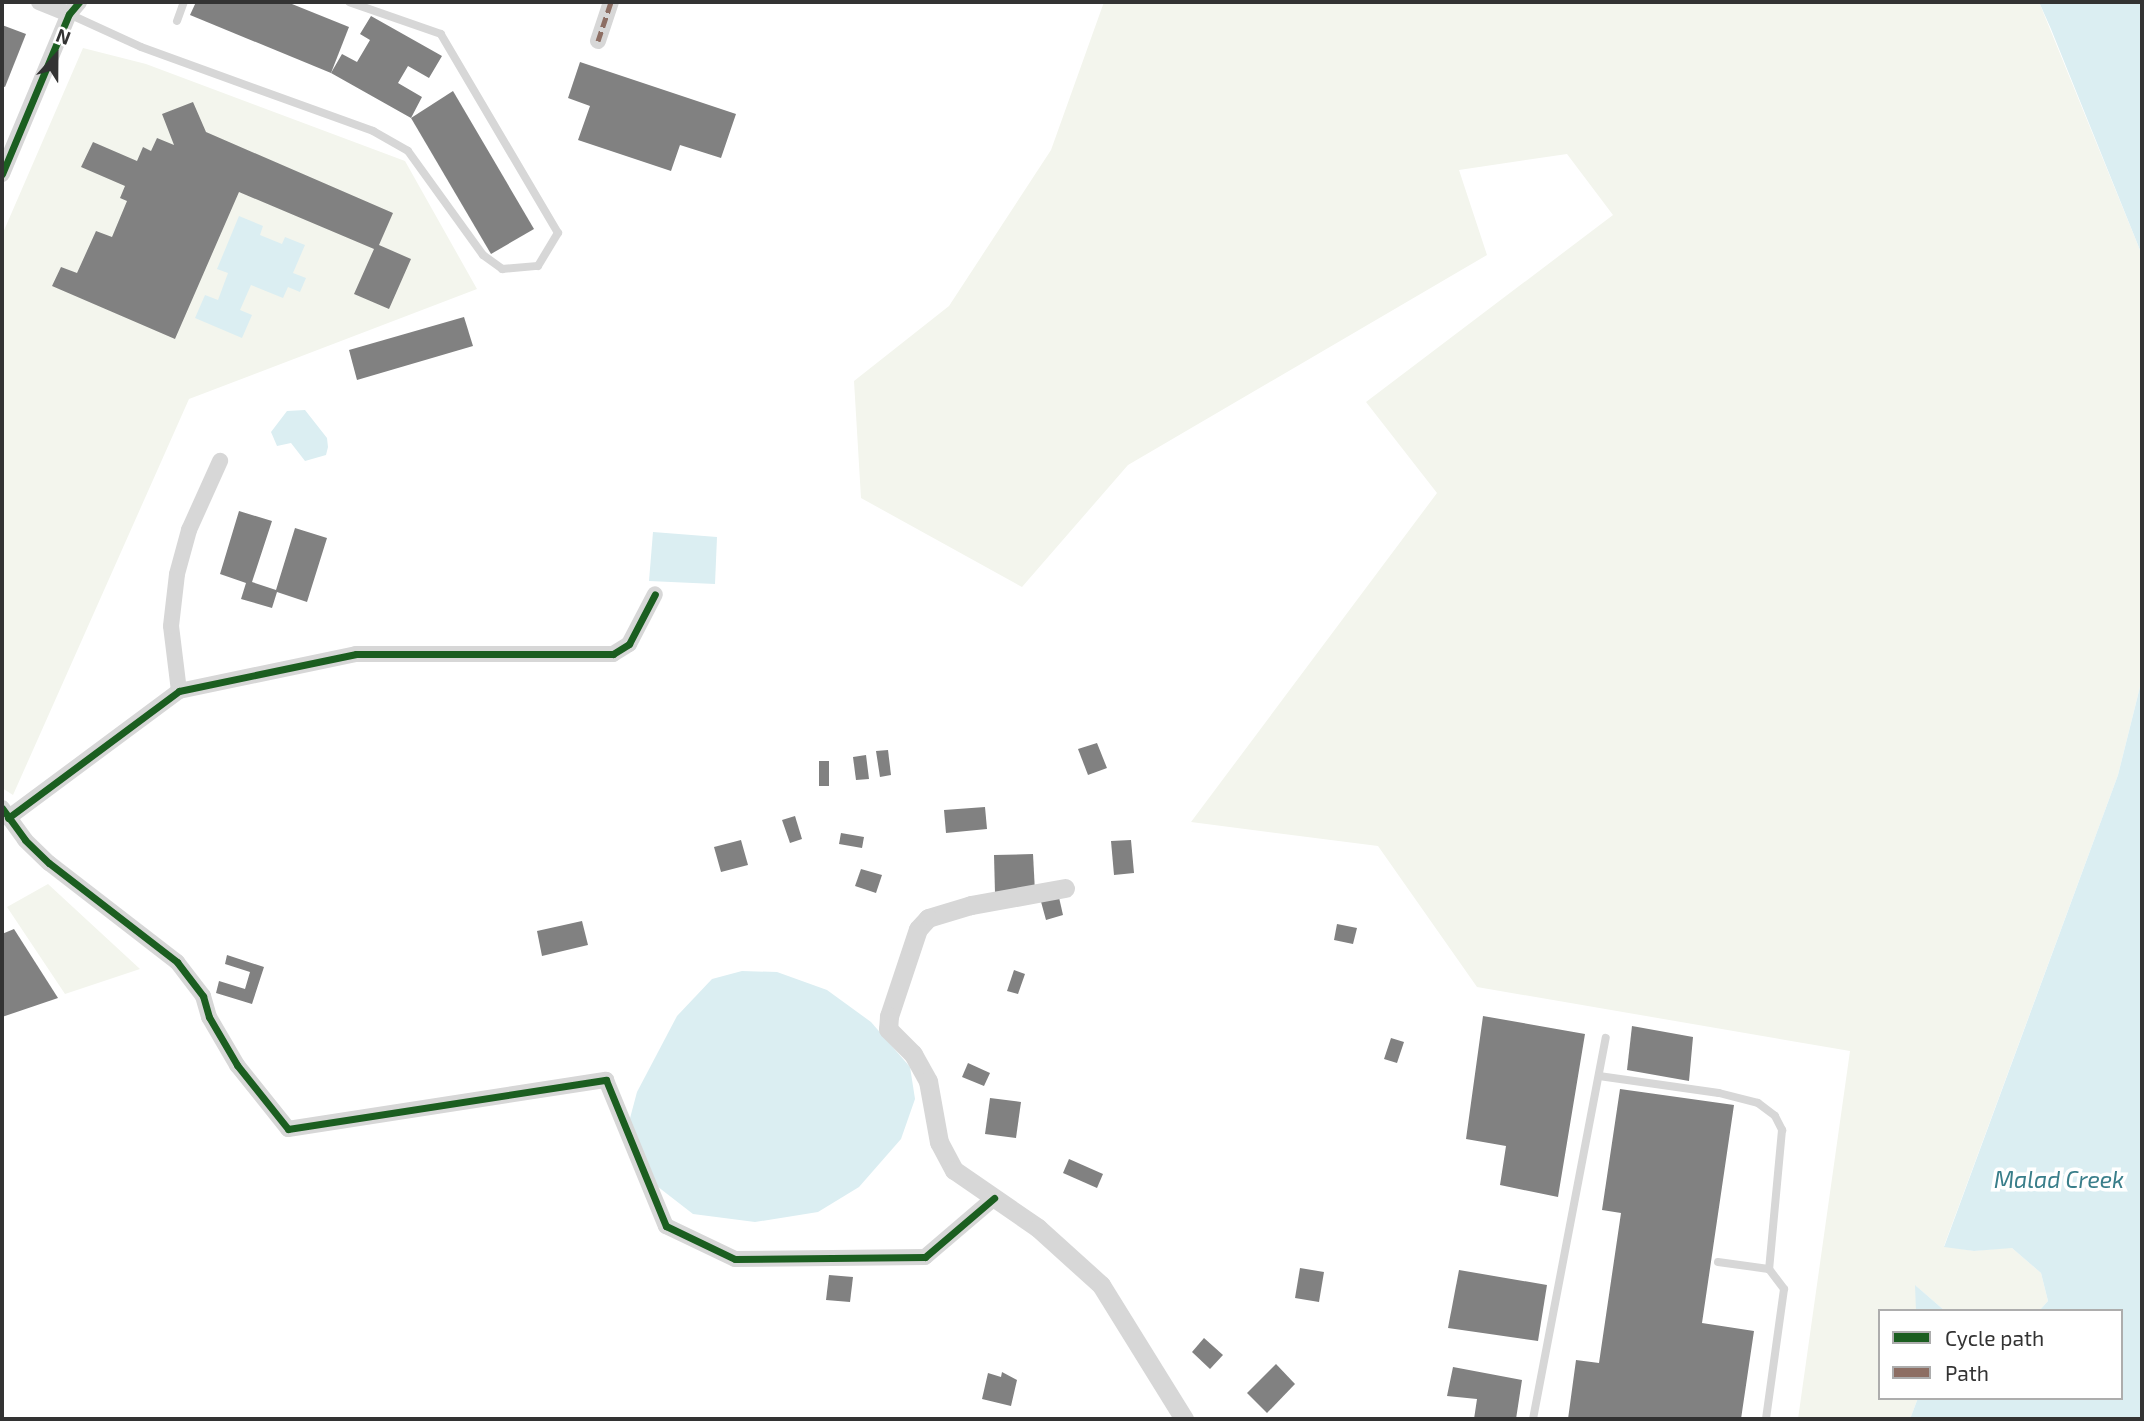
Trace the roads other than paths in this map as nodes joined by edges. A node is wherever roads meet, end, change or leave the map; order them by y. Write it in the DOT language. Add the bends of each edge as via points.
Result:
graph roads {
  1 [pos="38,2"];
  2 [pos="184,2"];
  3 [pos="349,2"];
  4 [pos="611,2"];
  5 [pos="74,8"];
  6 [pos="177,21"];
  7 [pos="597,41"];
  8 [pos="2,174"];
  9 [pos="220,461"];
  10 [pos="654,594"];
  11 [pos="179,691"];
  12 [pos="5,813"];
  13 [pos="1065,888"];
  14 [pos="1606,1038"];
  15 [pos="1599,1076"];
  16 [pos="994,1198"];
  17 [pos="1718,1262"];
  18 [pos="1769,1269"];
  19 [pos="1184,1419"];
  20 [pos="1533,1419"];
  21 [pos="1766,1419"];
  1 -- 5 [label="street"];
  2 -- 6 [label="lane"];
  3 -- 5 [label="lane" via="441,34 558,233 538,266 502,269 484,255 408,151 373,131 141,47"];
  4 -- 7 [label="street"];
  5 -- 8 [label="street"];
  9 -- 11 [label="street" via="189,530 177,574 172,626"];
  10 -- 11 [label="street" via="629,644 613,654 356,654"];
  11 -- 12 [label="street"];
  12 -- 16 [label="street" via="49,863 177,962 202,996 237,1065 288,1129 606,1080 666,1226 735,1259 925,1257"];
  13 -- 16 [label="street" via="971,905 928,918 918,929 888,1016 894,1039 913,1054 928,1081 944,1156 954,1170"];
  14 -- 15 [label="lane"];
  15 -- 18 [label="lane" via="1719,1093 1758,1103 1776,1116 1782,1130"];
  15 -- 20 [label="lane"];
  16 -- 19 [label="street" via="1076,1258 1101,1285"];
  17 -- 18 [label="lane"];
  18 -- 21 [label="lane" via="1784,1289 1785,1310"];
}
